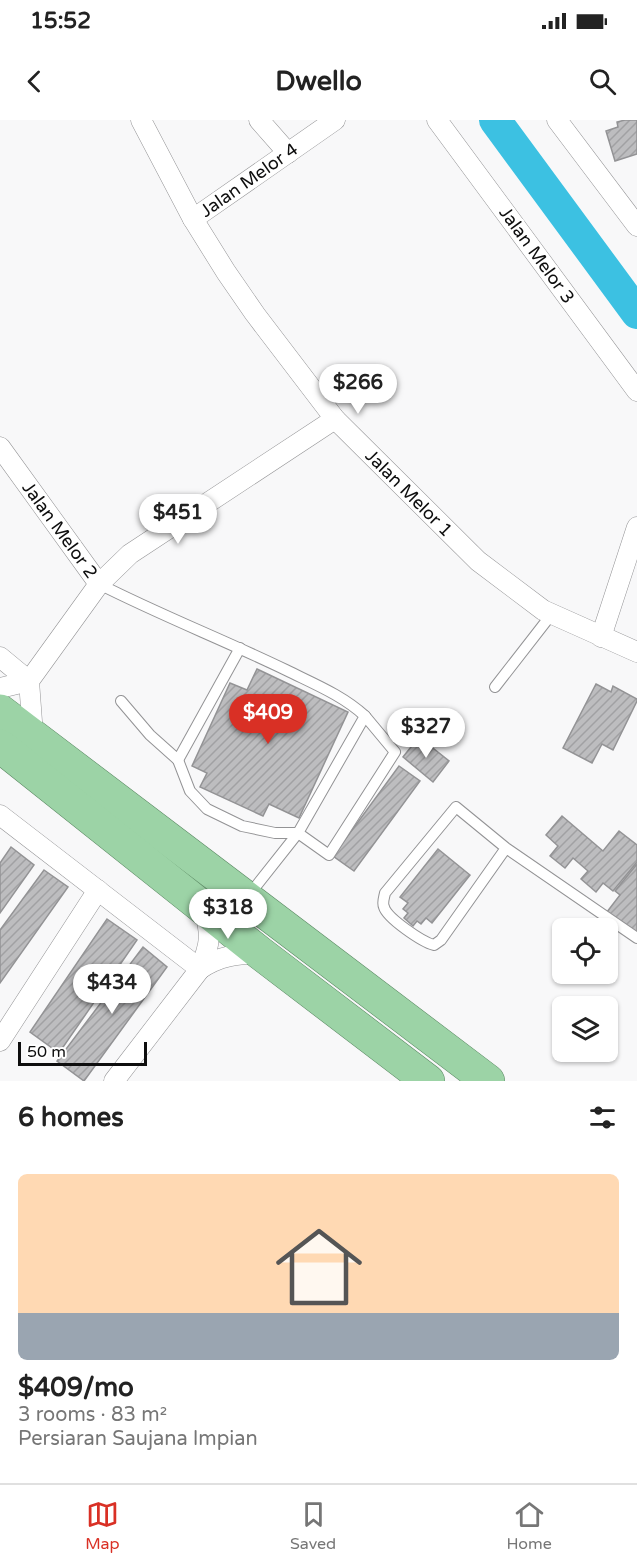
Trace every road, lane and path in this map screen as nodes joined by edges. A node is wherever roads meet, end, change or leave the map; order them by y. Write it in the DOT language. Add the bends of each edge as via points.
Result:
graph roads {
  1 [pos="141,120"];
  2 [pos="259,120"];
  3 [pos="335,120"];
  4 [pos="437,120"];
  5 [pos="557,120"];
  6 [pos="288,153"];
  7 [pos="193,219"];
  8 [pos="636,222"];
  9 [pos="637,391"];
  10 [pos="335,419"];
  11 [pos="0,447"];
  12 [pos="637,527"];
  13 [pos="99,584"];
  14 [pos="551,615"];
  15 [pos="601,637"];
  16 [pos="240,648"];
  17 [pos="637,652"];
  18 [pos="0,657"];
  19 [pos="29,681"];
  20 [pos="495,687"];
  21 [pos="0,688"];
  22 [pos="121,701"];
  23 [pos="0,711"];
  24 [pos="365,716"];
  25 [pos="33,735"];
  26 [pos="0,746"];
  27 [pos="178,760"];
  28 [pos="3,823"];
  29 [pos="298,833"];
  30 [pos="506,848"];
  31 [pos="98,890"];
  32 [pos="247,898"];
  33 [pos="204,908"];
  34 [pos="637,938"];
  35 [pos="260,953"];
  36 [pos="200,969"];
  37 [pos="0,1041"];
  38 [pos="114,1081"];
  39 [pos="428,1081"];
  40 [pos="488,1081"];
  1 -- 7 [label="street, Jalan Melor 1"];
  2 -- 6 [label="street"];
  3 -- 6 [label="street, Jalan Melor 4"];
  4 -- 9 [label="street, Jalan Melor 3"];
  5 -- 8 [label="street"];
  6 -- 7 [label="street, Jalan Melor 4"];
  7 -- 10 [label="street, Jalan Melor 1" via="255,314"];
  10 -- 13 [label="street" via="130,554"];
  10 -- 14 [label="street, Jalan Melor 1" via="478,561"];
  11 -- 13 [label="street, Jalan Melor 2"];
  12 -- 15 [label="street"];
  13 -- 16 [label="lane"];
  13 -- 19 [label="street"];
  14 -- 15 [label="street, Jalan Melor 1"];
  14 -- 20 [label="lane"];
  15 -- 17 [label="street, Jalan Melor 1"];
  16 -- 24 [label="lane" via="349,701"];
  16 -- 27 [label="lane"];
  18 -- 19 [label="street"];
  19 -- 21 [label="street"];
  19 -- 25 [label="street"];
  22 -- 27 [label="lane"];
  23 -- 25 [label="highway"];
  24 -- 29 [label="lane"];
  24 -- 29 [label="lane" via="395,752 329,855"];
  25 -- 32 [label="highway"];
  26 -- 33 [label="highway"];
  27 -- 29 [label="lane" via="190,791 207,809 242,826"];
  28 -- 31 [label="street"];
  29 -- 32 [label="lane"];
  30 -- 30 [label="lane" via="434,945 387,913 382,905 385,893 456,807"];
  30 -- 34 [label="lane"];
  31 -- 36 [label="street"];
  31 -- 37 [label="street"];
  32 -- 40 [label="highway"];
  33 -- 35 [label="highway"];
  33 -- 36 [label="street" via="210,932"];
  35 -- 36 [label="street" via="235,954"];
  35 -- 39 [label="highway"];
  36 -- 38 [label="street"];
}
